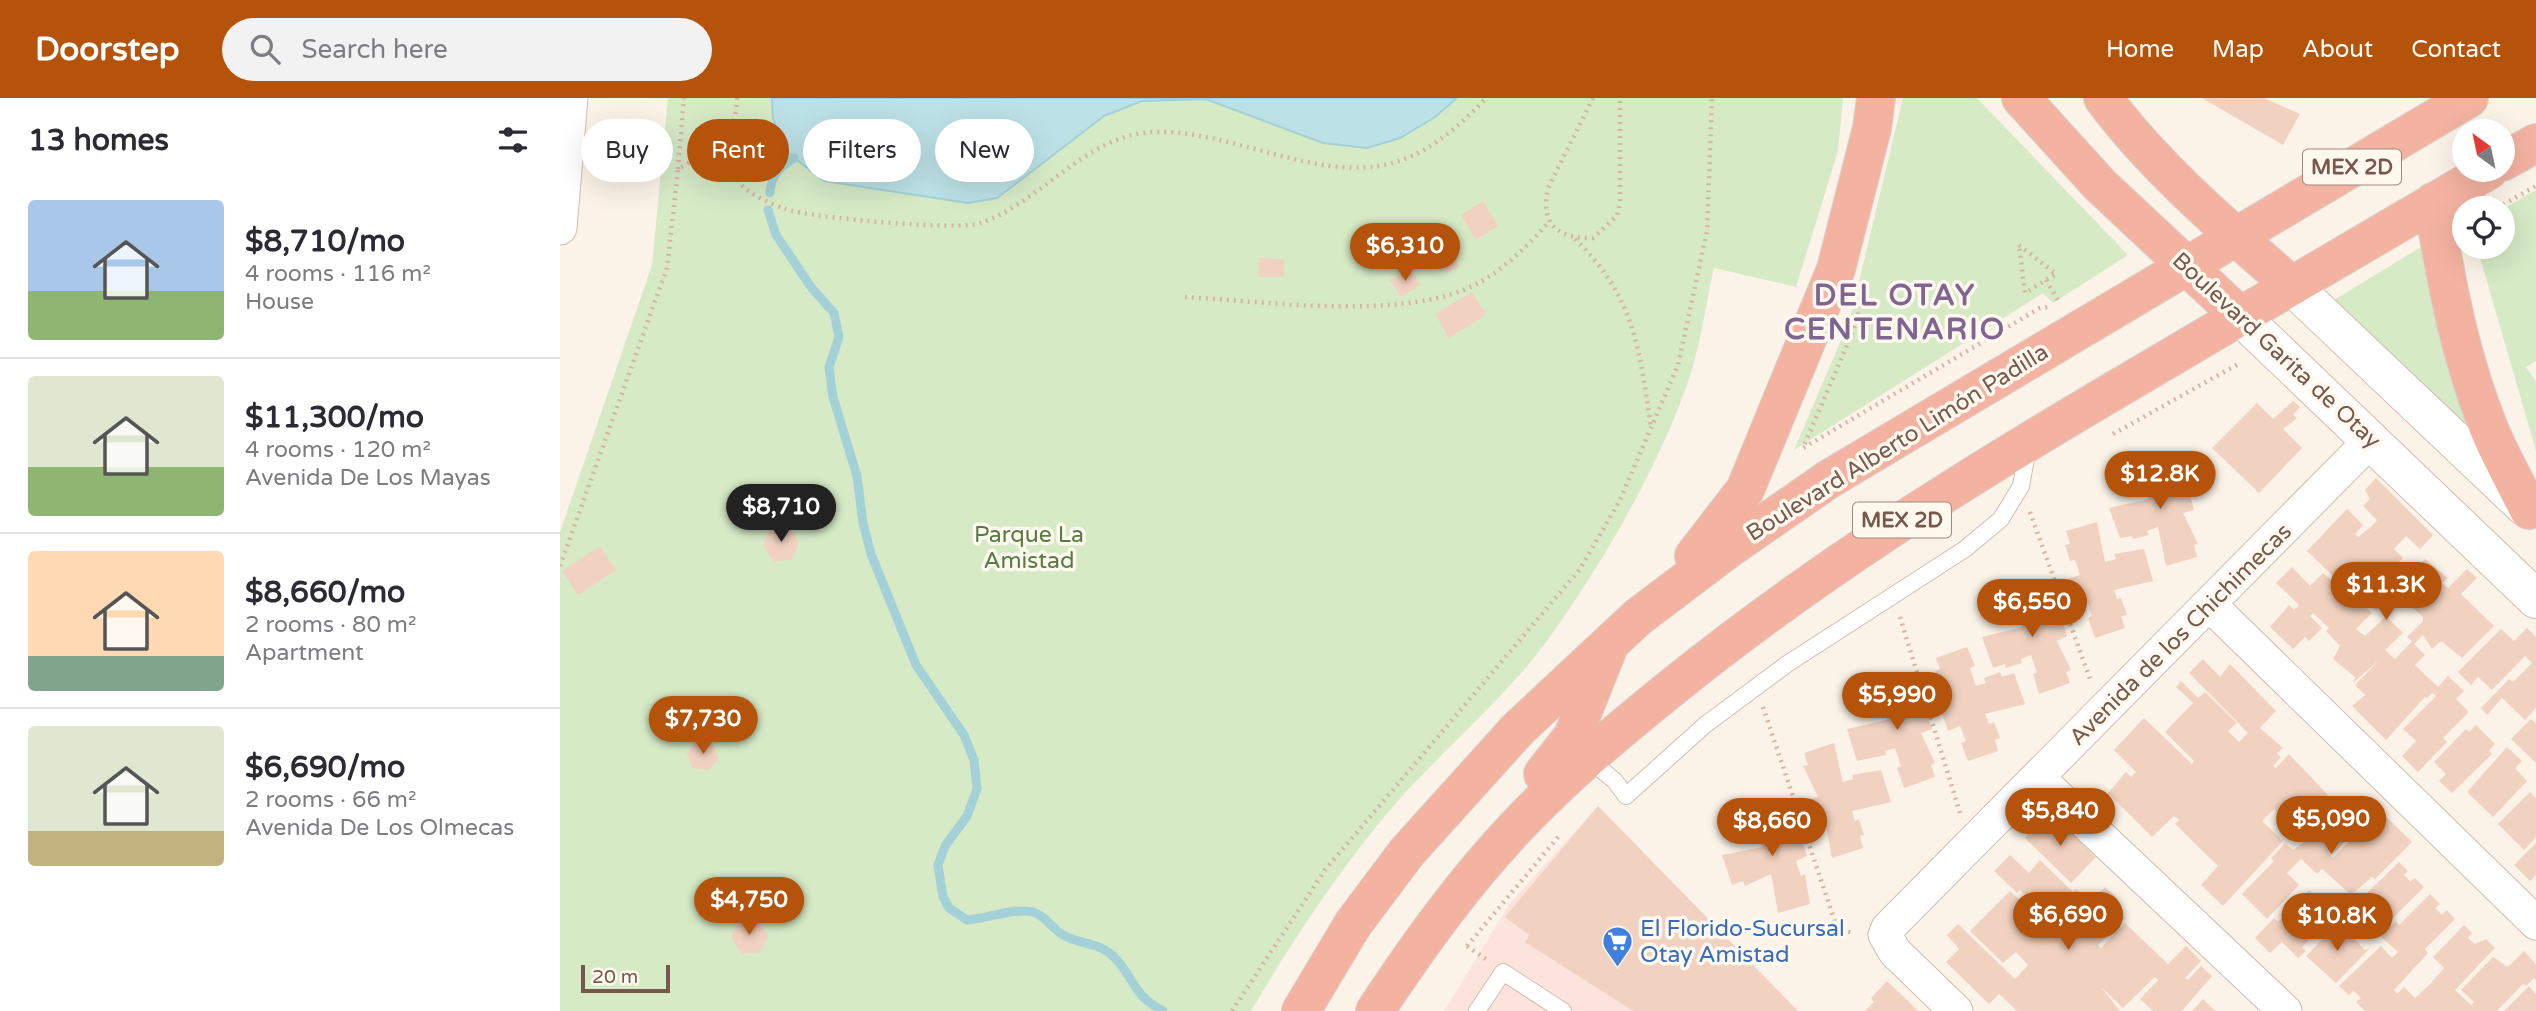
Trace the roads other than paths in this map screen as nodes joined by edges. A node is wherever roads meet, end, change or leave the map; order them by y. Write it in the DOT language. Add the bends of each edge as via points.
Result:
graph roads {
  1 [pos="571,98"];
  2 [pos="1876,98"];
  3 [pos="2021,98"];
  4 [pos="2104,98"];
  5 [pos="2469,98"];
  6 [pos="2536,143"];
  7 [pos="2515,155"];
  8 [pos="562,169"];
  9 [pos="2468,182"];
  10 [pos="2433,202"];
  11 [pos="560,228"];
  12 [pos="2236,237"];
  13 [pos="2185,264"];
  14 [pos="2292,286"];
  15 [pos="2240,316"];
  16 [pos="2372,439"];
  17 [pos="2029,441"];
  18 [pos="2533,514"];
  19 [pos="2536,599"];
  20 [pos="2209,604"];
  21 [pos="1625,628"];
  22 [pos="1587,758"];
  23 [pos="2038,778"];
  24 [pos="2536,923"];
  25 [pos="1398,977"];
  26 [pos="1301,1011"];
  27 [pos="1375,1011"];
  28 [pos="1477,1011"];
  29 [pos="1563,1011"];
  30 [pos="1956,1011"];
  31 [pos="2285,1011"];
  1 -- 8 [label="street"];
  2 -- 21 [label="highway" via="1836,269 1745,490 1713,535"];
  3 -- 13 [label="highway, Boulevard Garita de Otay" via="2100,185"];
  4 -- 12 [label="highway" via="2125,128"];
  5 -- 12 [label="highway, Boulevard Alberto Limón Padilla / MEX 2D"];
  6 -- 7 [label="highway"];
  8 -- 11 [label="street"];
  9 -- 10 [label="highway, MEX 2D"];
  10 -- 14 [label="highway, MEX 2D"];
  10 -- 18 [label="highway" via="2447,284 2471,376 2493,438"];
  12 -- 13 [label="highway, Boulevard Alberto Limón Padilla / MEX 2D"];
  12 -- 14 [label="highway"];
  13 -- 15 [label="highway, Boulevard Garita de Otay"];
  13 -- 21 [label="highway, Boulevard Alberto Limón Padilla / MEX 2D" via="1829,479 1728,548"];
  14 -- 15 [label="highway, MEX 2D"];
  14 -- 18 [label="main road"];
  15 -- 16 [label="main road, Boulevard Garita de Otay"];
  15 -- 17 [label="highway, MEX 2D"];
  16 -- 19 [label="main road, Boulevard Garita de Otay"];
  16 -- 20 [label="street, Avenida de los Chichimecas"];
  17 -- 22 [label="highway, MEX 2D" via="1883,531 1787,598"];
  17 -- 22 [label="lane" via="2021,486 2001,520 1965,549 1892,593 1756,687 1705,725 1626,796"];
  20 -- 23 [label="street, Avenida de los Chichimecas"];
  20 -- 24 [label="street"];
  21 -- 25 [label="highway" via="1573,736 1442,894"];
  21 -- 26 [label="highway, Boulevard Alberto Limón Padilla / MEX 2D" via="1518,729 1407,852 1353,924"];
  22 -- 25 [label="highway, MEX 2D" via="1517,825 1436,921"];
  23 -- 30 [label="street, Avenida de los Chichimecas" via="1885,935"];
  23 -- 31 [label="street"];
  25 -- 27 [label="highway, MEX 2D"];
  28 -- 29 [label="lane" via="1503,972"];
}
